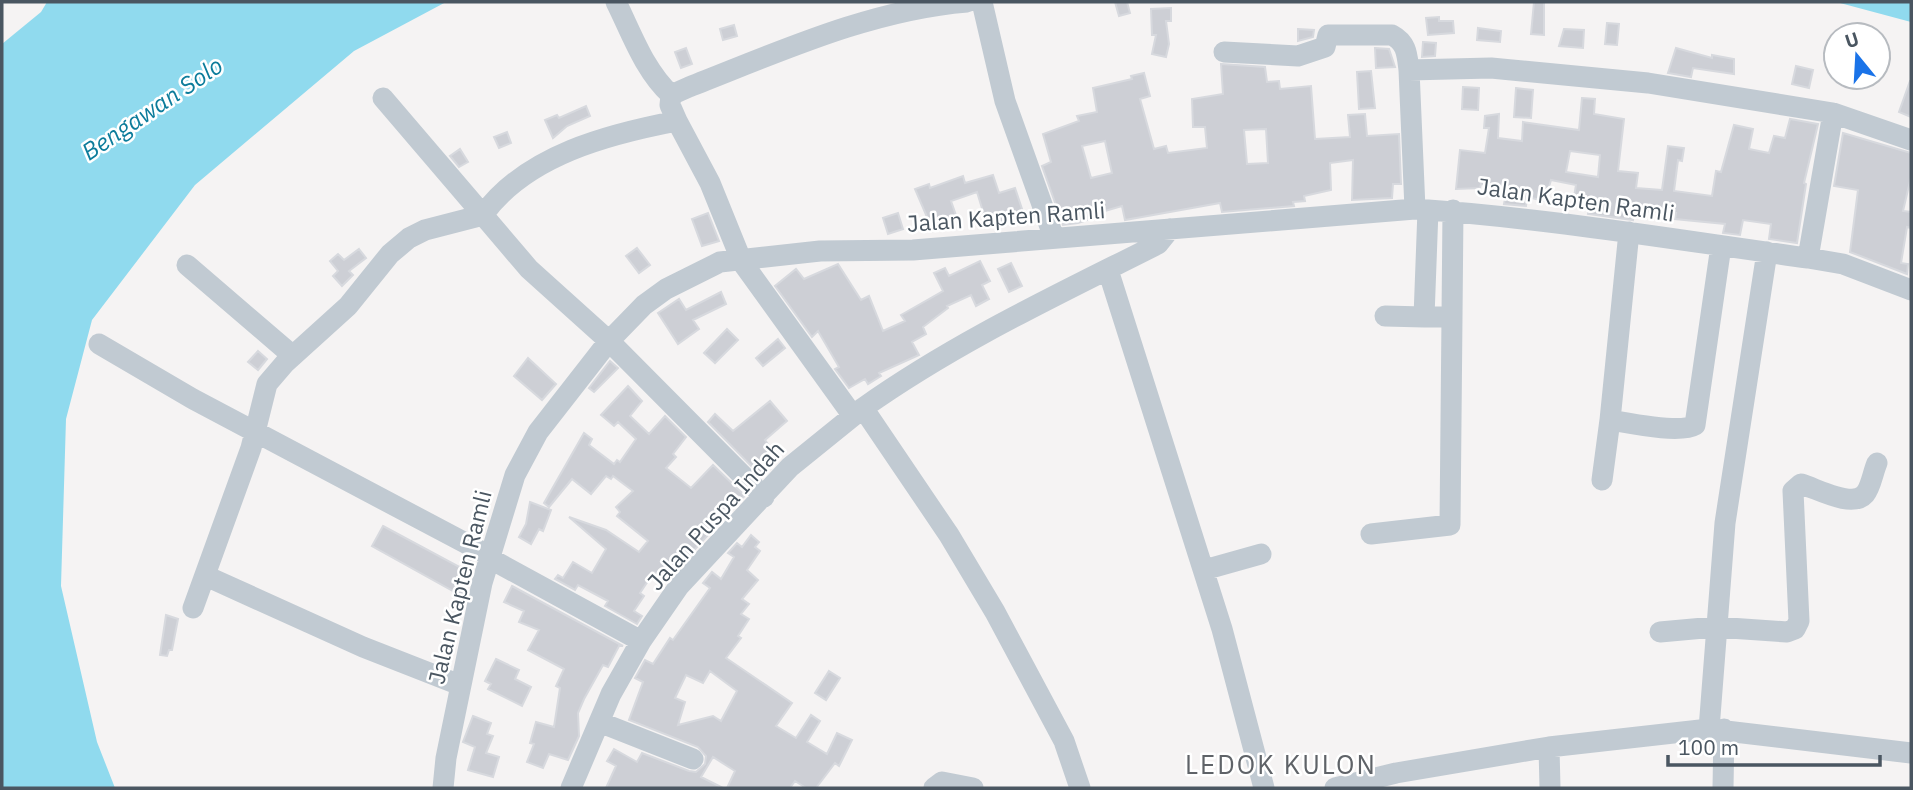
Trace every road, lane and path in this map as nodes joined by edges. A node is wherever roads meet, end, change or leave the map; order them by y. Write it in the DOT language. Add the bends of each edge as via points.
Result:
graph roads {
  1 [pos="616,2"];
  2 [pos="967,2"];
  3 [pos="982,2"];
  4 [pos="1224,52"];
  5 [pos="1409,70"];
  6 [pos="671,95"];
  7 [pos="383,98"];
  8 [pos="1833,113"];
  9 [pos="677,121"];
  10 [pos="1911,140"];
  11 [pos="1421,210"];
  12 [pos="1453,210"];
  13 [pos="483,215"];
  14 [pos="1170,229"];
  15 [pos="1629,232"];
  16 [pos="1054,238"];
  17 [pos="1721,246"];
  18 [pos="1768,252"];
  19 [pos="1808,258"];
  20 [pos="742,262"];
  21 [pos="187,265"];
  22 [pos="1108,270"];
  23 [pos="1911,290"];
  24 [pos="1385,316"];
  25 [pos="1424,317"];
  26 [pos="1452,317"];
  27 [pos="609,341"];
  28 [pos="99,344"];
  29 [pos="293,356"];
  30 [pos="858,412"];
  31 [pos="1609,420"];
  32 [pos="256,432"];
  33 [pos="1877,463"];
  34 [pos="1602,480"];
  35 [pos="764,496"];
  36 [pos="1371,534"];
  37 [pos="1261,554"];
  38 [pos="489,557"];
  39 [pos="1204,570"];
  40 [pos="206,576"];
  41 [pos="193,608"];
  42 [pos="1714,627"];
  43 [pos="1660,632"];
  44 [pos="641,642"];
  45 [pos="460,685"];
  46 [pos="599,722"];
  47 [pos="1716,729"];
  48 [pos="1549,747"];
  49 [pos="1911,753"];
  50 [pos="694,759"];
  51 [pos="443,788"];
  52 [pos="571,788"];
  53 [pos="934,788"];
  54 [pos="973,788"];
  55 [pos="1080,788"];
  56 [pos="1265,788"];
  57 [pos="1335,788"];
  58 [pos="1550,788"];
  59 [pos="1723,788"];
  1 -- 6 [label="street" via="644,60"];
  2 -- 6 [label="street" via="909,9 801,43"];
  3 -- 16 [label="street" via="1004,101"];
  4 -- 5 [label="street" via="1298,55 1325,47 1328,35 1392,35 1406,50"];
  5 -- 8 [label="street" via="1491,68 1560,73 1673,86"];
  5 -- 11 [label="street"];
  6 -- 9 [label="street"];
  7 -- 13 [label="street"];
  8 -- 10 [label="street"];
  8 -- 19 [label="street"];
  9 -- 13 [label="street" via="636,129 559,156 515,183"];
  9 -- 20 [label="street" via="710,183"];
  11 -- 12 [label="street, Jalan Kapten Ramli"];
  11 -- 14 [label="street, Jalan Kapten Ramli"];
  11 -- 25 [label="street"];
  12 -- 15 [label="street, Jalan Kapten Ramli"];
  12 -- 26 [label="street"];
  13 -- 27 [label="street" via="529,269"];
  13 -- 29 [label="street" via="409,238 348,306"];
  14 -- 16 [label="street, Jalan Kapten Ramli"];
  14 -- 22 [label="street, Jalan Puspa Indah" via="1158,244"];
  15 -- 17 [label="street, Jalan Kapten Ramli"];
  15 -- 31 [label="street"];
  16 -- 20 [label="street, Jalan Kapten Ramli" via="913,250 820,251"];
  17 -- 18 [label="street, Jalan Kapten Ramli"];
  17 -- 31 [label="street" via="1695,426"];
  18 -- 19 [label="street, Jalan Kapten Ramli"];
  18 -- 42 [label="street" via="1725,523"];
  19 -- 23 [label="street, Jalan Kapten Ramli" via="1843,264"];
  20 -- 27 [label="street, Jalan Kapten Ramli" via="720,262 666,289 644,304"];
  20 -- 30 [label="street"];
  21 -- 29 [label="street"];
  22 -- 30 [label="street, Jalan Puspa Indah" via="922,366"];
  22 -- 39 [label="street"];
  24 -- 25 [label="street"];
  25 -- 26 [label="street"];
  26 -- 36 [label="street" via="1450,525"];
  27 -- 35 [label="street"];
  27 -- 38 [label="street, Jalan Kapten Ramli" via="538,432 515,475"];
  28 -- 32 [label="street"];
  29 -- 32 [label="street" via="267,384"];
  30 -- 35 [label="street, Jalan Puspa Indah" via="790,467"];
  30 -- 55 [label="street" via="949,535 995,612 1064,741"];
  31 -- 34 [label="street"];
  32 -- 38 [label="street"];
  32 -- 40 [label="street"];
  33 -- 42 [label="street" via="1867,492 1860,498 1847,499 1801,484 1793,491 1796,629"];
  35 -- 44 [label="street, Jalan Puspa Indah" via="679,586"];
  37 -- 39 [label="street"];
  38 -- 44 [label="street"];
  38 -- 45 [label="street, Jalan Kapten Ramli"];
  39 -- 56 [label="street"];
  40 -- 41 [label="street"];
  40 -- 45 [label="street" via="374,652"];
  42 -- 43 [label="street"];
  42 -- 47 [label="street"];
  44 -- 46 [label="street, Jalan Puspa Indah"];
  45 -- 51 [label="street, Jalan Kapten Ramli"];
  46 -- 50 [label="street"];
  46 -- 52 [label="street, Jalan Puspa Indah"];
  47 -- 48 [label="street"];
  47 -- 49 [label="street"];
  47 -- 59 [label="street"];
  48 -- 57 [label="street"];
  48 -- 58 [label="street"];
  53 -- 54 [label="street" via="942,782"];
}
